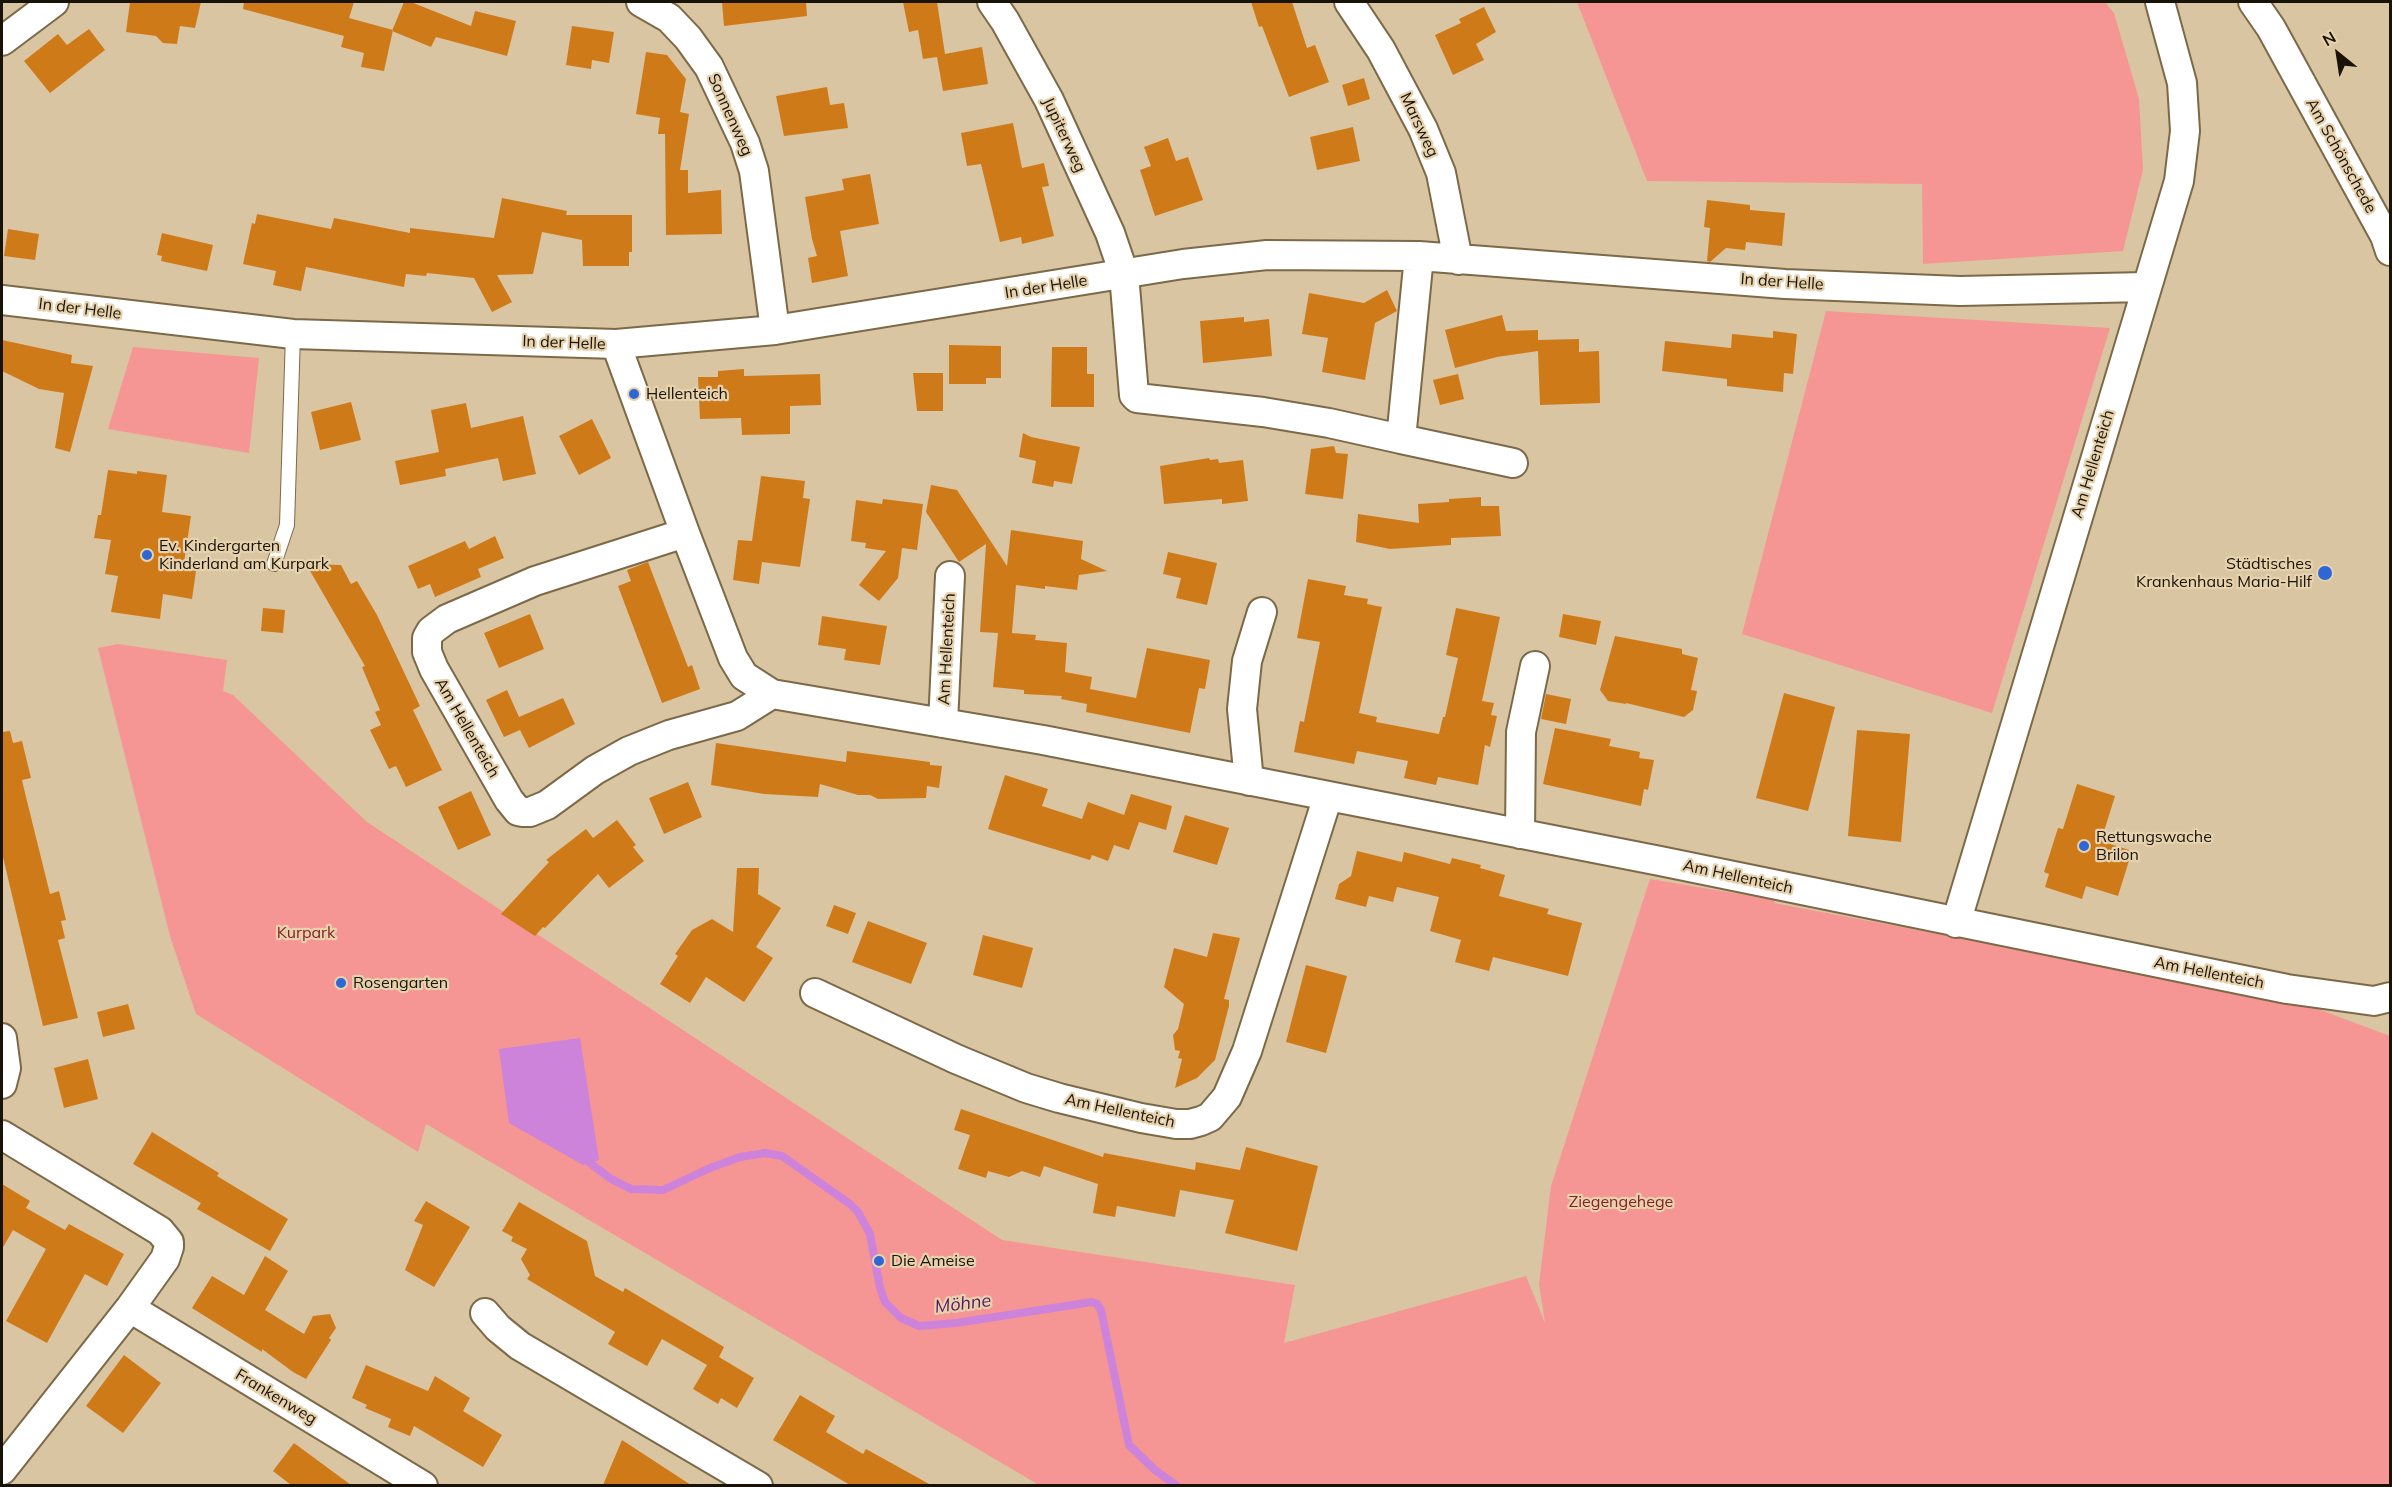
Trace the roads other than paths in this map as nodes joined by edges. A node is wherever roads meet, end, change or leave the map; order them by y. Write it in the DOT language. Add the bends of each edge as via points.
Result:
graph roads {
  1 [pos="54,2"];
  2 [pos="641,2"];
  3 [pos="992,2"];
  4 [pos="1349,2"];
  5 [pos="2160,2"];
  6 [pos="2253,2"];
  7 [pos="2,42"];
  8 [pos="2391,250"];
  9 [pos="1419,256"];
  10 [pos="1458,260"];
  11 [pos="1124,274"];
  12 [pos="2146,287"];
  13 [pos="2,300"];
  14 [pos="775,330"];
  15 [pos="293,334"];
  16 [pos="616,344"];
  17 [pos="1401,439"];
  18 [pos="1513,463"];
  19 [pos="685,533"];
  20 [pos="274,564"];
  21 [pos="950,576"];
  22 [pos="1262,612"];
  23 [pos="1535,666"];
  24 [pos="772,694"];
  25 [pos="943,723"];
  26 [pos="1249,781"];
  27 [pos="1328,796"];
  28 [pos="1520,834"];
  29 [pos="1956,923"];
  30 [pos="814,993"];
  31 [pos="2391,997"];
  32 [pos="2,1038"];
  33 [pos="2,1084"];
  34 [pos="2,1135"];
  35 [pos="130,1308"];
  36 [pos="485,1313"];
  37 [pos="2,1470"];
  38 [pos="423,1485"];
  39 [pos="758,1485"];
  1 -- 7 [label="street"];
  2 -- 14 [label="street, Sonnenweg" via="680,27 694,45 709,67 745,143 754,171"];
  3 -- 11 [label="street, Jupiterweg" via="1049,100 1110,233"];
  4 -- 10 [label="street, Marsweg" via="1381,50 1423,129 1441,173"];
  5 -- 12 [label="street, Am Hellenteich" via="2182,83 2186,131 2179,181"];
  6 -- 8 [label="street, Am Schönschede" via="2271,28"];
  9 -- 10 [label="street, In der Helle"];
  9 -- 11 [label="street, In der Helle" via="1267,255"];
  9 -- 17 [label="street"];
  10 -- 12 [label="street, In der Helle" via="1785,284 1960,291"];
  11 -- 14 [label="street, In der Helle"];
  11 -- 17 [label="street" via="1133,391 1137,398 1263,412"];
  12 -- 29 [label="street, Am Hellenteich"];
  13 -- 15 [label="street, In der Helle"];
  14 -- 16 [label="street, In der Helle"];
  15 -- 16 [label="street, In der Helle"];
  15 -- 20 [label="lane" via="287,525"];
  16 -- 19 [label="street, Am Hellenteich"];
  17 -- 18 [label="street"];
  19 -- 24 [label="street, Am Hellenteich" via="738,667 752,682"];
  19 -- 24 [label="street, Am Hellenteich" via="536,581 447,619 427,638 427,652 434,669 508,800 523,812 547,805 623,754 669,735 737,716"];
  21 -- 25 [label="street, Am Hellenteich"];
  22 -- 26 [label="street" via="1247,662 1242,709"];
  23 -- 28 [label="street" via="1521,732"];
  24 -- 25 [label="street, Am Hellenteich"];
  25 -- 26 [label="street, Am Hellenteich"];
  26 -- 27 [label="street, Am Hellenteich"];
  27 -- 28 [label="street, Am Hellenteich"];
  27 -- 30 [label="street, Am Hellenteich" via="1247,1051 1227,1097 1210,1117 1201,1121 1176,1124 1141,1118 1026,1088"];
  28 -- 29 [label="street, Am Hellenteich"];
  29 -- 31 [label="street, Am Hellenteich" via="2287,989 2374,1001"];
  32 -- 33 [label="street" via="6,1068"];
  34 -- 35 [label="street" via="165,1236 168,1254"];
  35 -- 37 [label="street"];
  35 -- 38 [label="street, Frankenweg"];
  36 -- 39 [label="street" via="520,1346"];
}
